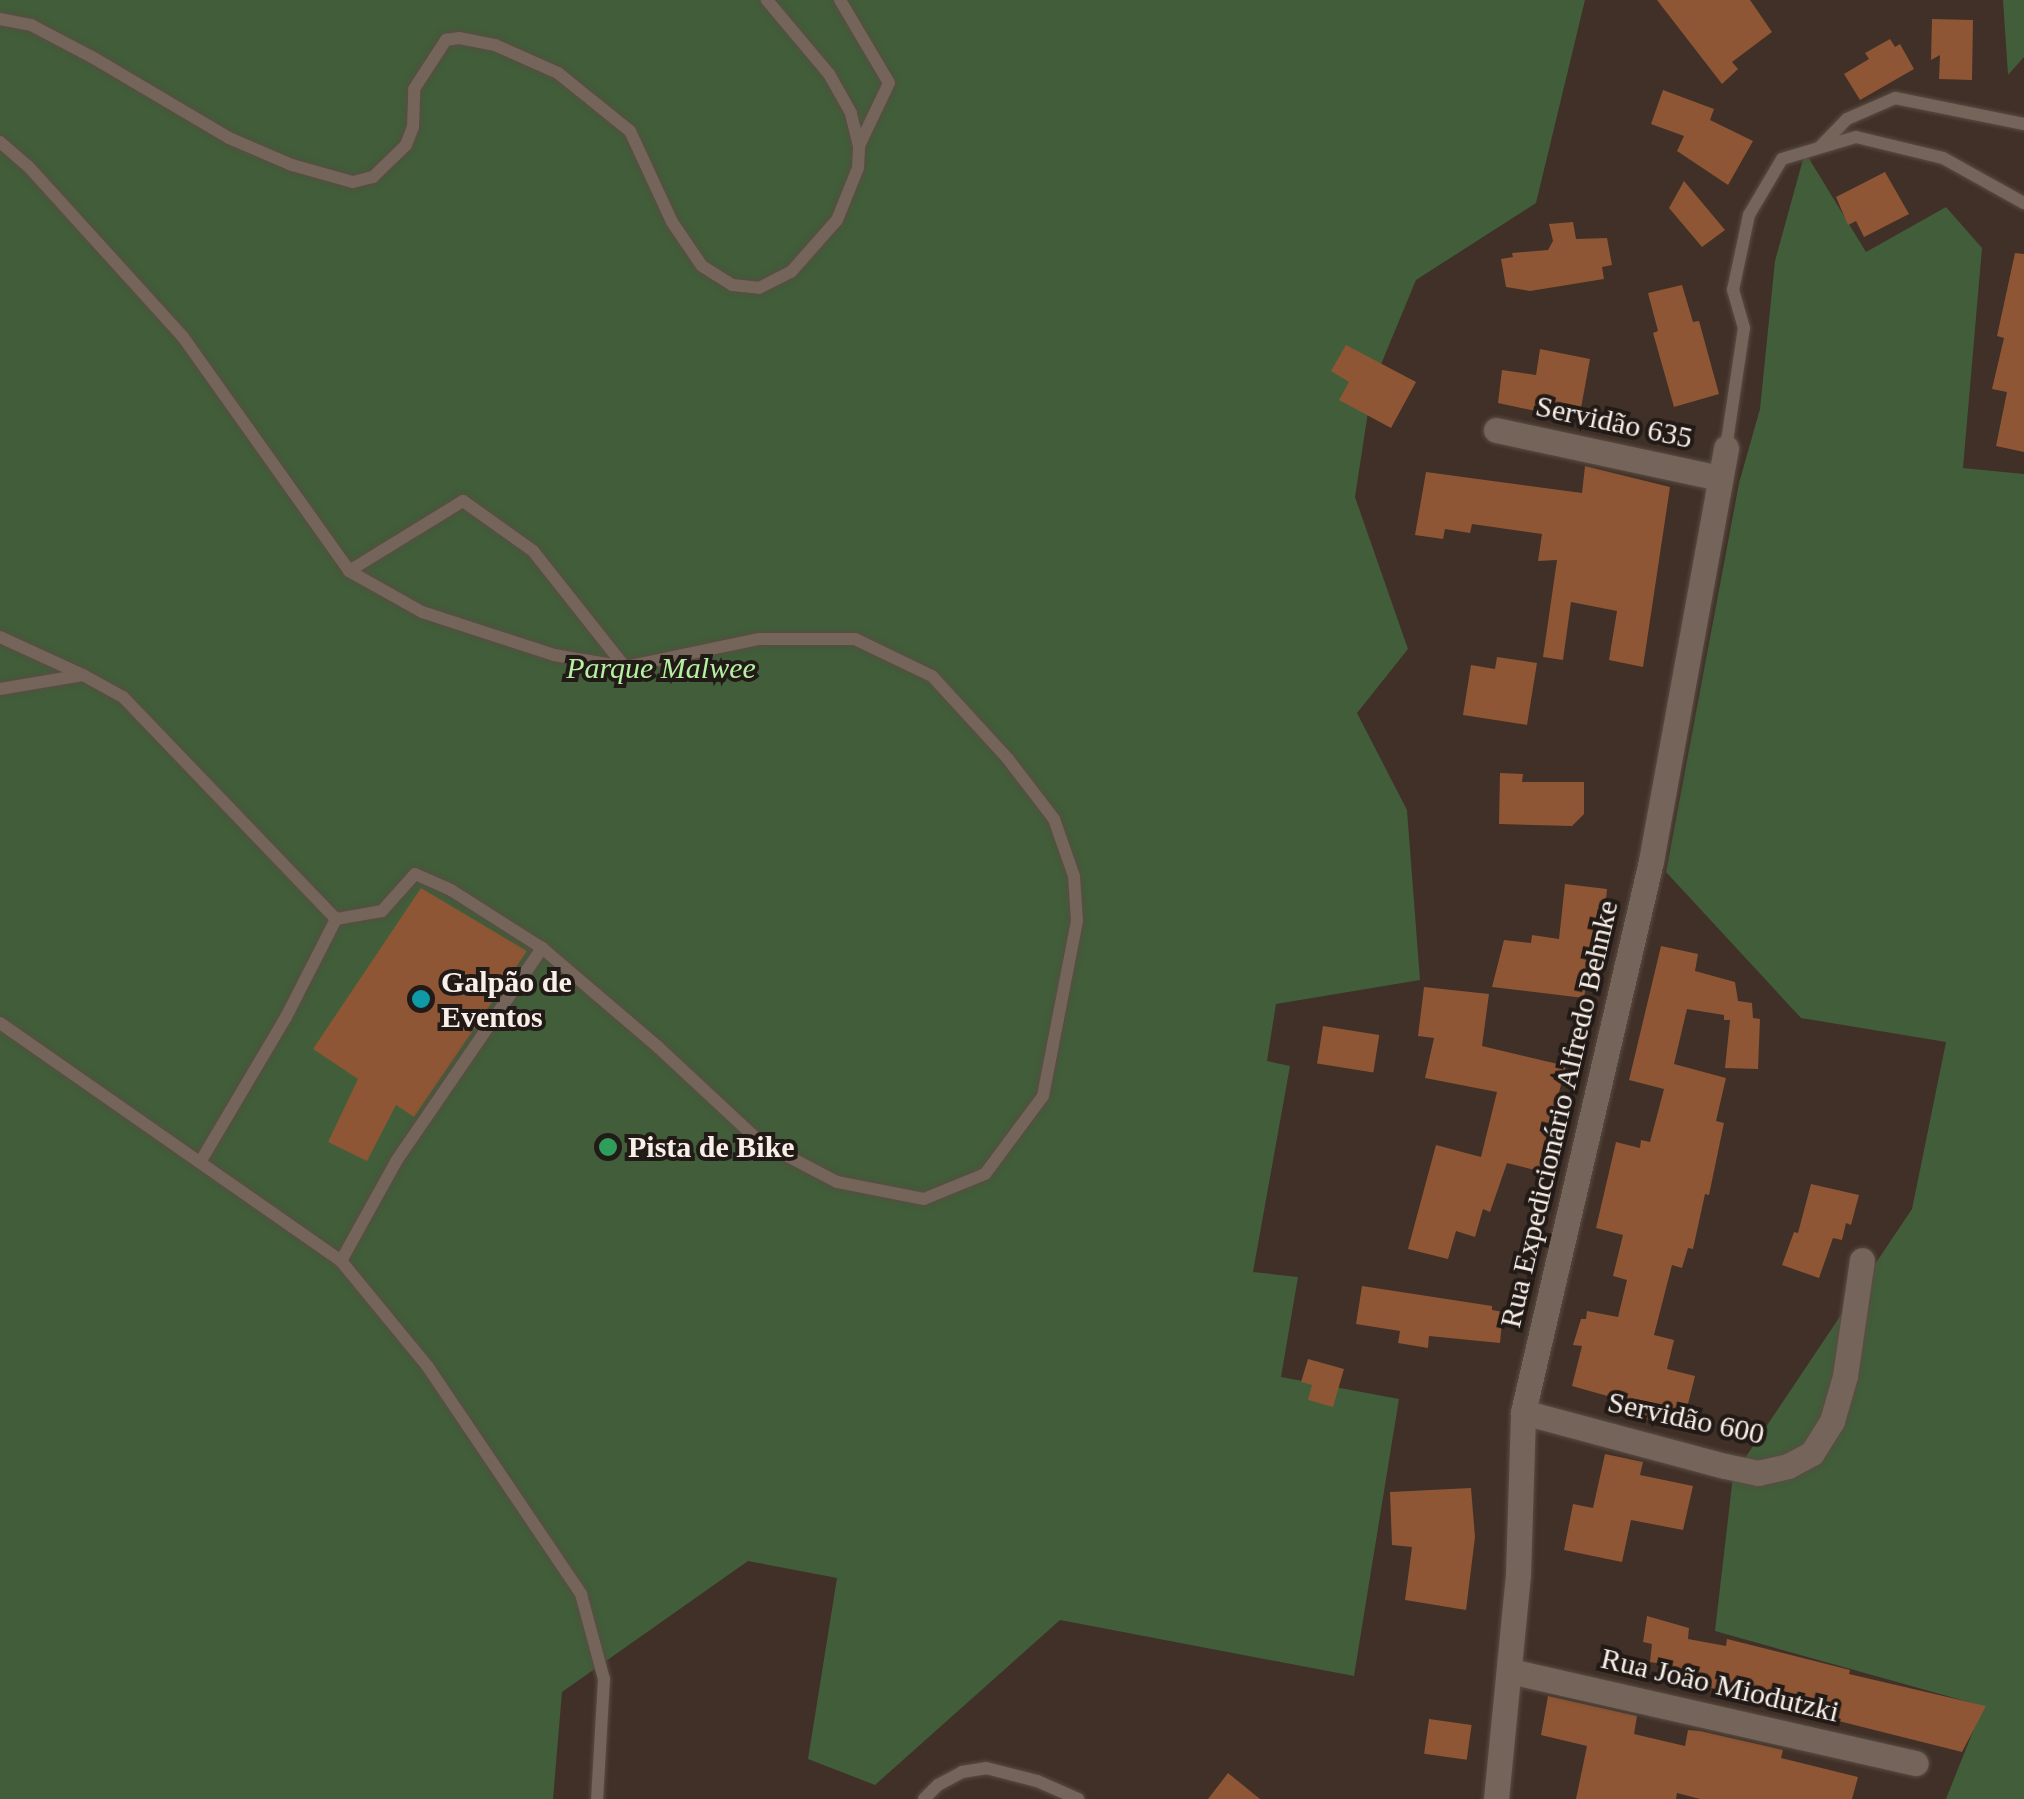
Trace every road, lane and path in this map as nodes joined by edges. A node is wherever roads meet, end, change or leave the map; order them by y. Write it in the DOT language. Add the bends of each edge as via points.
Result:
graph roads {
  1 [pos="768,0"];
  2 [pos="840,0"];
  3 [pos="0,19"];
  4 [pos="2024,124"];
  5 [pos="0,142"];
  6 [pos="859,146"];
  7 [pos="1818,149"];
  8 [pos="2024,202"];
  9 [pos="1496,430"];
  10 [pos="1726,448"];
  11 [pos="1719,478"];
  12 [pos="349,571"];
  13 [pos="2,637"];
  14 [pos="625,666"];
  15 [pos="83,675"];
  16 [pos="0,690"];
  17 [pos="336,919"];
  18 [pos="542,948"];
  19 [pos="0,1023"];
  20 [pos="202,1161"];
  21 [pos="1862,1260"];
  22 [pos="342,1261"];
  23 [pos="1523,1412"];
  24 [pos="1510,1671"];
  25 [pos="1916,1763"];
  26 [pos="597,1799"];
  27 [pos="924,1799"];
  28 [pos="1078,1799"];
  29 [pos="1496,1799"];
  1 -- 6 [label="lane" via="829,74 851,113"];
  2 -- 6 [label="lane" via="889,84"];
  3 -- 6 [label="lane" via="31,25 229,138 292,166 353,182 373,177 406,145 414,89 446,40 495,45 558,73 630,131 672,222 702,266 732,285 759,288 792,272 817,248 837,220 858,168"];
  4 -- 7 [label="lane" via="1895,98 1847,119"];
  5 -- 12 [label="lane" via="182,337"];
  7 -- 8 [label="lane" via="1856,138 1943,158"];
  7 -- 10 [label="lane" via="1782,159 1749,215 1733,290 1744,328"];
  9 -- 11 [label="street, Servidão 635"];
  10 -- 11 [label="street, Rua Expedicionário Alfredo Behnke"];
  11 -- 23 [label="street, Rua Expedicionário Alfredo Behnke" via="1651,860"];
  12 -- 14 [label="lane" via="422,612 554,655"];
  12 -- 14 [label="lane" via="462,501 533,552"];
  13 -- 15 [label="lane"];
  14 -- 18 [label="lane" via="759,640 855,639 932,676 1054,819 1074,876 1077,921 1043,1096 985,1174 924,1198 837,1182 759,1141"];
  15 -- 16 [label="lane"];
  15 -- 17 [label="lane" via="123,697"];
  17 -- 18 [label="lane" via="382,911 415,874"];
  17 -- 20 [label="lane"];
  18 -- 22 [label="lane" via="397,1160"];
  19 -- 20 [label="lane"];
  20 -- 22 [label="lane"];
  21 -- 23 [label="street, Servidão 600" via="1832,1421 1812,1453 1788,1466 1758,1472 1725,1466"];
  22 -- 26 [label="lane" via="428,1368 581,1594 604,1679"];
  23 -- 24 [label="street, Rua Expedicionário Alfredo Behnke"];
  24 -- 25 [label="street, Rua João Miodutzki"];
  24 -- 29 [label="street, Rua Expedicionário Alfredo Behnke"];
  27 -- 28 [label="lane" via="962,1772 986,1768"];
}
